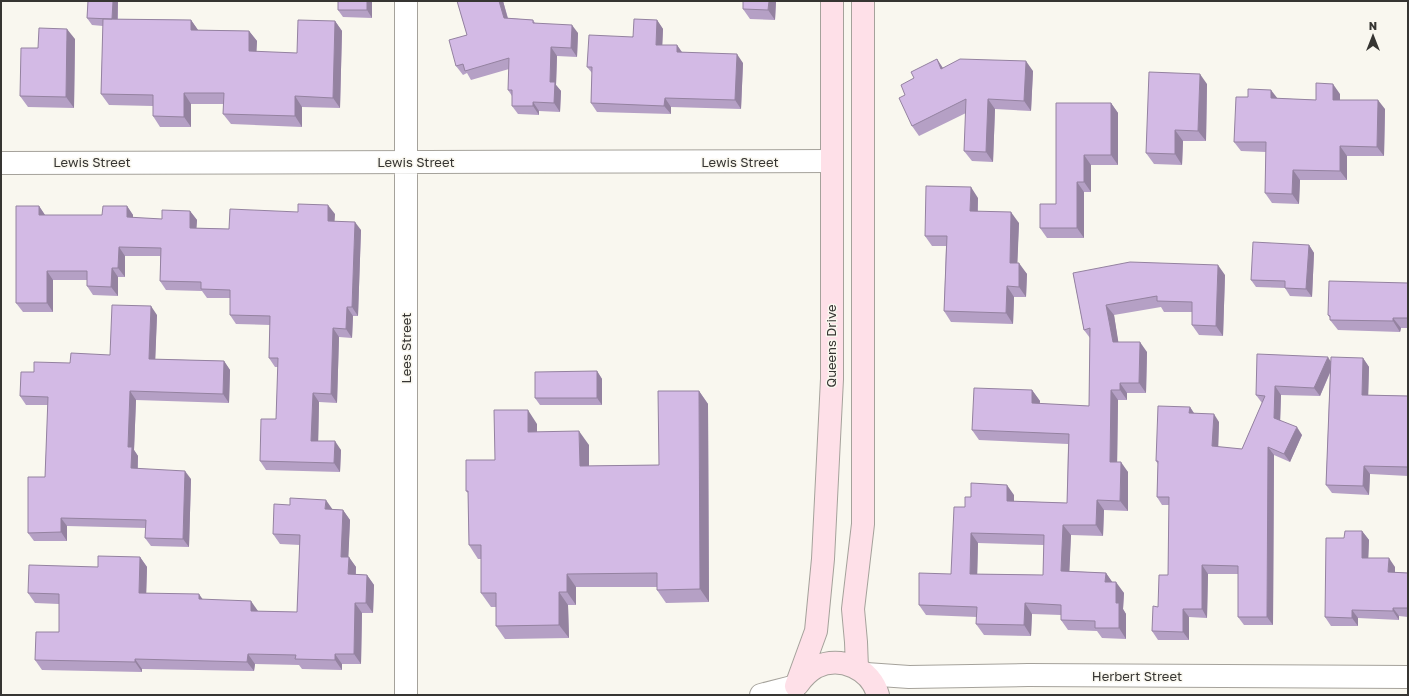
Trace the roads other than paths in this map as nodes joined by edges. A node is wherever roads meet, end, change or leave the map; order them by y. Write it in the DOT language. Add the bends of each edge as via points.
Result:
graph roads {
  1 [pos="406,1"];
  2 [pos="832,1"];
  3 [pos="863,1"];
  4 [pos="832,161"];
  5 [pos="406,162"];
  6 [pos="1,163"];
  7 [pos="861,671"];
  8 [pos="1407,683"];
  9 [pos="795,691"];
  10 [pos="406,695"];
  11 [pos="761,695"];
  12 [pos="878,695"];
  1 -- 5 [label="street, Lees Street"];
  2 -- 4 [label="main road, Queens Drive"];
  3 -- 7 [label="main road" via="864,494 853,609"];
  4 -- 5 [label="street, Lewis Street"];
  4 -- 9 [label="main road, Queens Drive" via="832,379 823,559 816,632"];
  5 -- 6 [label="street, Lewis Street"];
  5 -- 10 [label="street, Lees Street"];
  7 -- 8 [label="street, Herbert Street" via="909,677 1028,675"];
  7 -- 9 [label="main road, Herbert Street" via="844,663 816,667 805,675"];
  7 -- 12 [label="main road" via="872,681"];
  9 -- 11 [label="street"];
}
